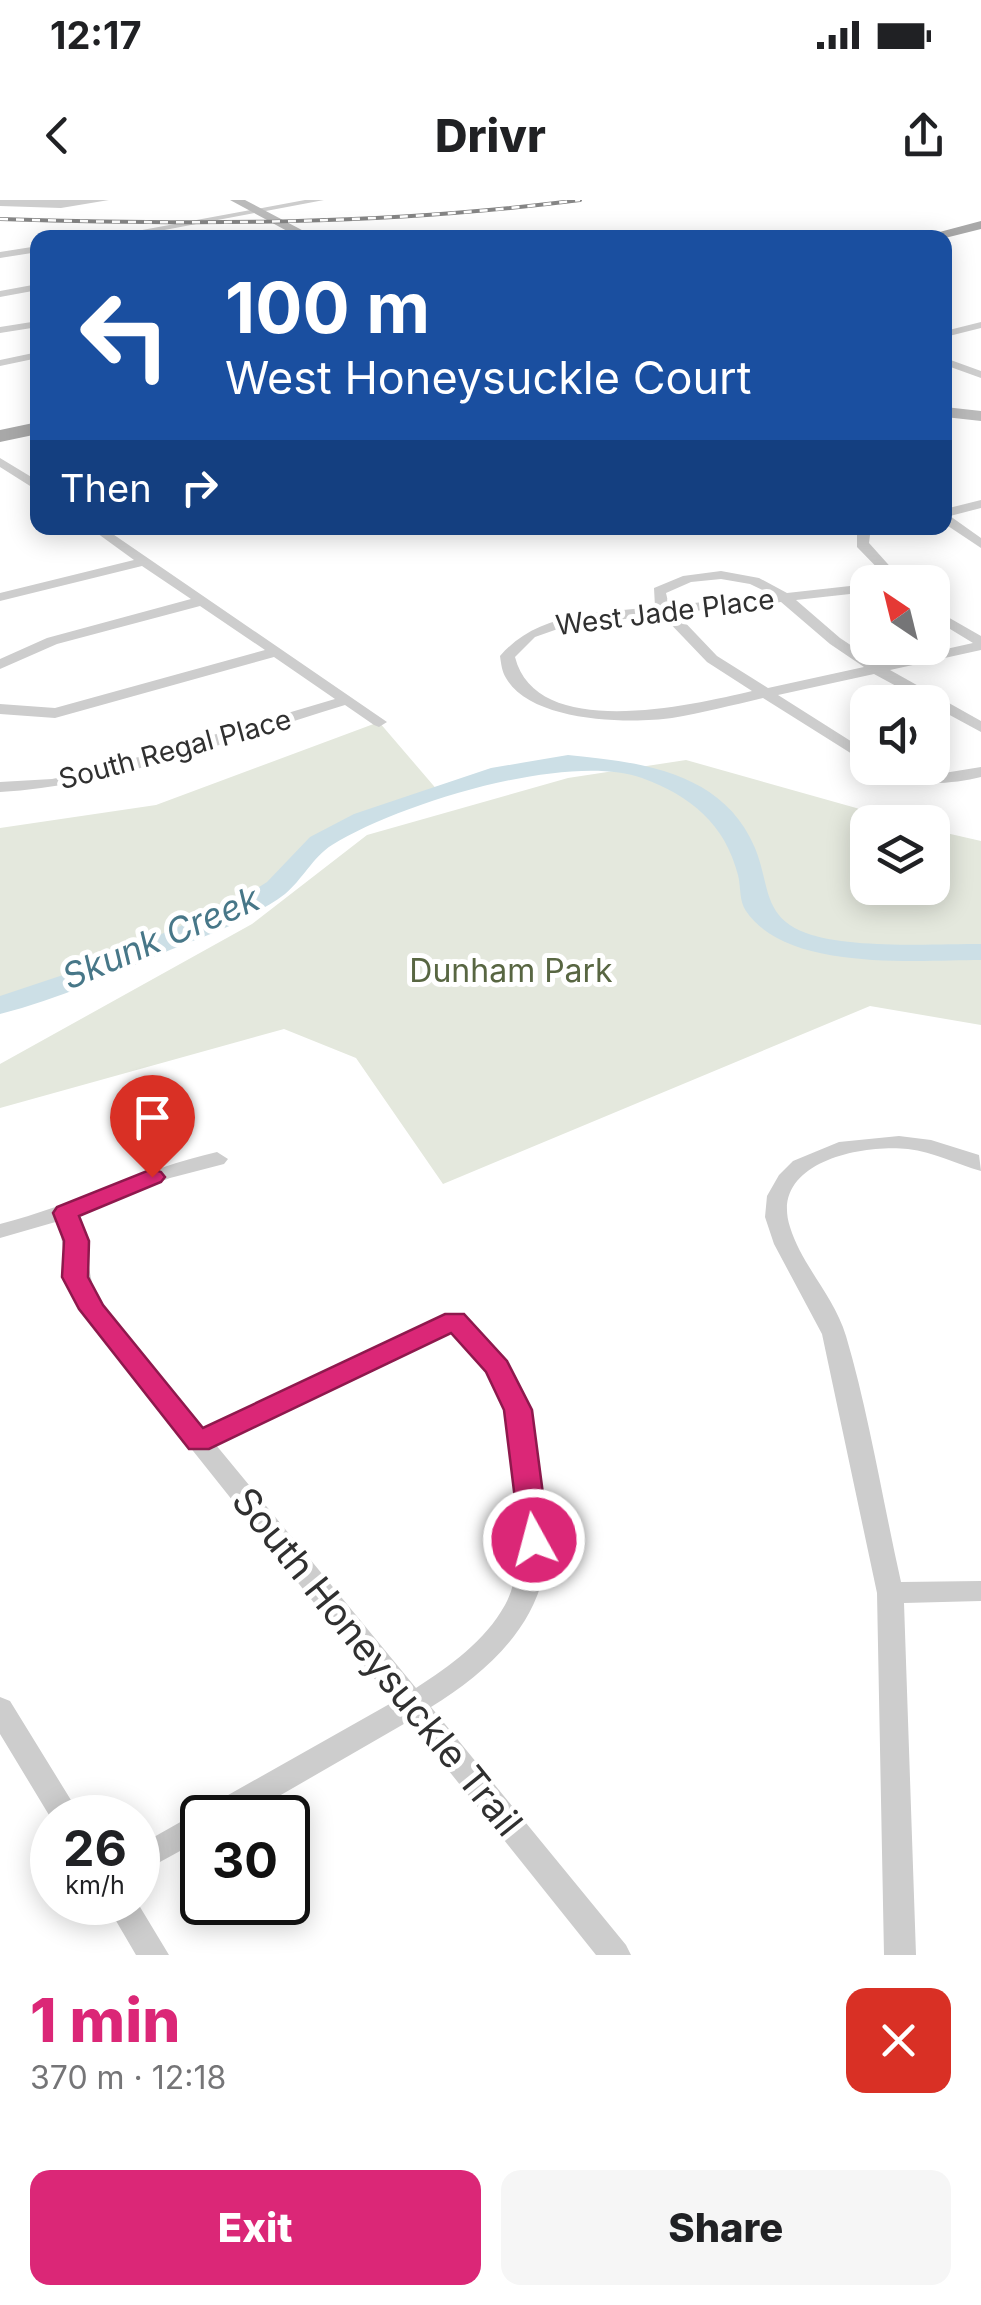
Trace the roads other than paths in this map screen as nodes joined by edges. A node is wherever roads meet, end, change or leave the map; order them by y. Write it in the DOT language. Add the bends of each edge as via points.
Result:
graph roads {
  1 [pos="105,200"];
  2 [pos="236,200"];
  3 [pos="313,201"];
  4 [pos="77,202"];
  5 [pos="0,204"];
  6 [pos="260,210"];
  7 [pos="981,225"];
  8 [pos="148,230"];
  9 [pos="296,230"];
  10 [pos="952,232"];
  11 [pos="30,250"];
  12 [pos="0,255"];
  13 [pos="30,288"];
  14 [pos="0,294"];
  15 [pos="30,325"];
  16 [pos="981,325"];
  17 [pos="0,330"];
  18 [pos="952,332"];
  19 [pos="30,357"];
  20 [pos="0,363"];
  21 [pos="952,363"];
  22 [pos="981,375"];
  23 [pos="952,413"];
  24 [pos="981,416"];
  25 [pos="30,430"];
  26 [pos="0,436"];
  27 [pos="0,462"];
  28 [pos="17,473"];
  29 [pos="0,477"];
  30 [pos="30,482"];
  31 [pos="981,504"];
  32 [pos="952,513"];
  33 [pos="952,521"];
  34 [pos="106,535"];
  35 [pos="867,535"];
  36 [pos="981,544"];
  37 [pos="145,561"];
  38 [pos="883,565"];
  39 [pos="0,582"];
  40 [pos="850,590"];
  41 [pos="16,593"];
  42 [pos="783,596"];
  43 [pos="0,597"];
  44 [pos="201,601"];
  45 [pos="664,610"];
  46 [pos="950,624"];
  47 [pos="981,644"];
  48 [pos="276,652"];
  49 [pos="0,665"];
  50 [pos="873,667"];
  51 [pos="760,694"];
  52 [pos="348,700"];
  53 [pos="0,708"];
  54 [pos="379,722"];
  55 [pos="981,727"];
  56 [pos="850,748"];
  57 [pos="979,773"];
  58 [pos="950,776"];
  59 [pos="0,787"];
  60 [pos="217,1159"];
  61 [pos="981,1164"];
  62 [pos="66,1213"];
  63 [pos="0,1231"];
  64 [pos="199,1442"];
  65 [pos="981,1592"];
  66 [pos="890,1593"];
  67 [pos="412,1704"];
  68 [pos="0,1709"];
  69 [pos="53,1795"];
  70 [pos="254,1795"];
  71 [pos="134,1925"];
  72 [pos="153,1955"];
  73 [pos="615,1955"];
  74 [pos="900,1955"];
  1 -- 4 [label="street"];
  2 -- 6 [label="street"];
  3 -- 6 [label="street"];
  4 -- 5 [label="street"];
  6 -- 8 [label="street"];
  6 -- 9 [label="street"];
  7 -- 10 [label="main road"];
  11 -- 12 [label="street"];
  13 -- 14 [label="street"];
  15 -- 17 [label="street"];
  16 -- 18 [label="street"];
  19 -- 20 [label="street"];
  21 -- 22 [label="street"];
  23 -- 24 [label="street"];
  25 -- 26 [label="main road"];
  27 -- 28 [label="street"];
  28 -- 29 [label="street"];
  28 -- 30 [label="street"];
  31 -- 32 [label="street"];
  33 -- 36 [label="street"];
  34 -- 37 [label="street"];
  35 -- 38 [label="street" via="862,541"];
  37 -- 41 [label="street"];
  37 -- 44 [label="street"];
  39 -- 41 [label="street"];
  40 -- 42 [label="street, West Jade Place"];
  41 -- 43 [label="street"];
  42 -- 45 [label="street, West Jade Place"];
  42 -- 45 [label="street" via="744,579 700,577 659,592 656,600"];
  42 -- 50 [label="street" via="819,631"];
  44 -- 48 [label="street"];
  44 -- 49 [label="street" via="52,641"];
  45 -- 51 [label="street" via="700,649"];
  45 -- 51 [label="street, West Jade Place" via="566,621 530,634 506,660 511,676 563,707 620,717"];
  46 -- 47 [label="street"];
  47 -- 50 [label="street"];
  48 -- 52 [label="street"];
  48 -- 53 [label="street" via="49,714"];
  50 -- 51 [label="street"];
  50 -- 55 [label="street"];
  51 -- 56 [label="street"];
  52 -- 54 [label="street"];
  52 -- 59 [label="street, South Regal Place" via="94,775"];
  57 -- 58 [label="street"];
  60 -- 62 [label="street" via="182,1165"];
  61 -- 66 [label="street" via="923,1145 851,1145 801,1166 778,1198 784,1242 834,1334"];
  62 -- 63 [label="street"];
  62 -- 64 [label="street, South Honeysuckle Trail" via="81,1294"];
  64 -- 67 [label="street, South Honeysuckle Trail"];
  64 -- 67 [label="street" via="455,1321 498,1368 522,1435 534,1540 527,1582 508,1624 476,1663"];
  65 -- 66 [label="street"];
  66 -- 74 [label="street"];
  67 -- 70 [label="street"];
  67 -- 73 [label="street, South Honeysuckle Trail"];
  68 -- 69 [label="street"];
  71 -- 72 [label="street"];
}
